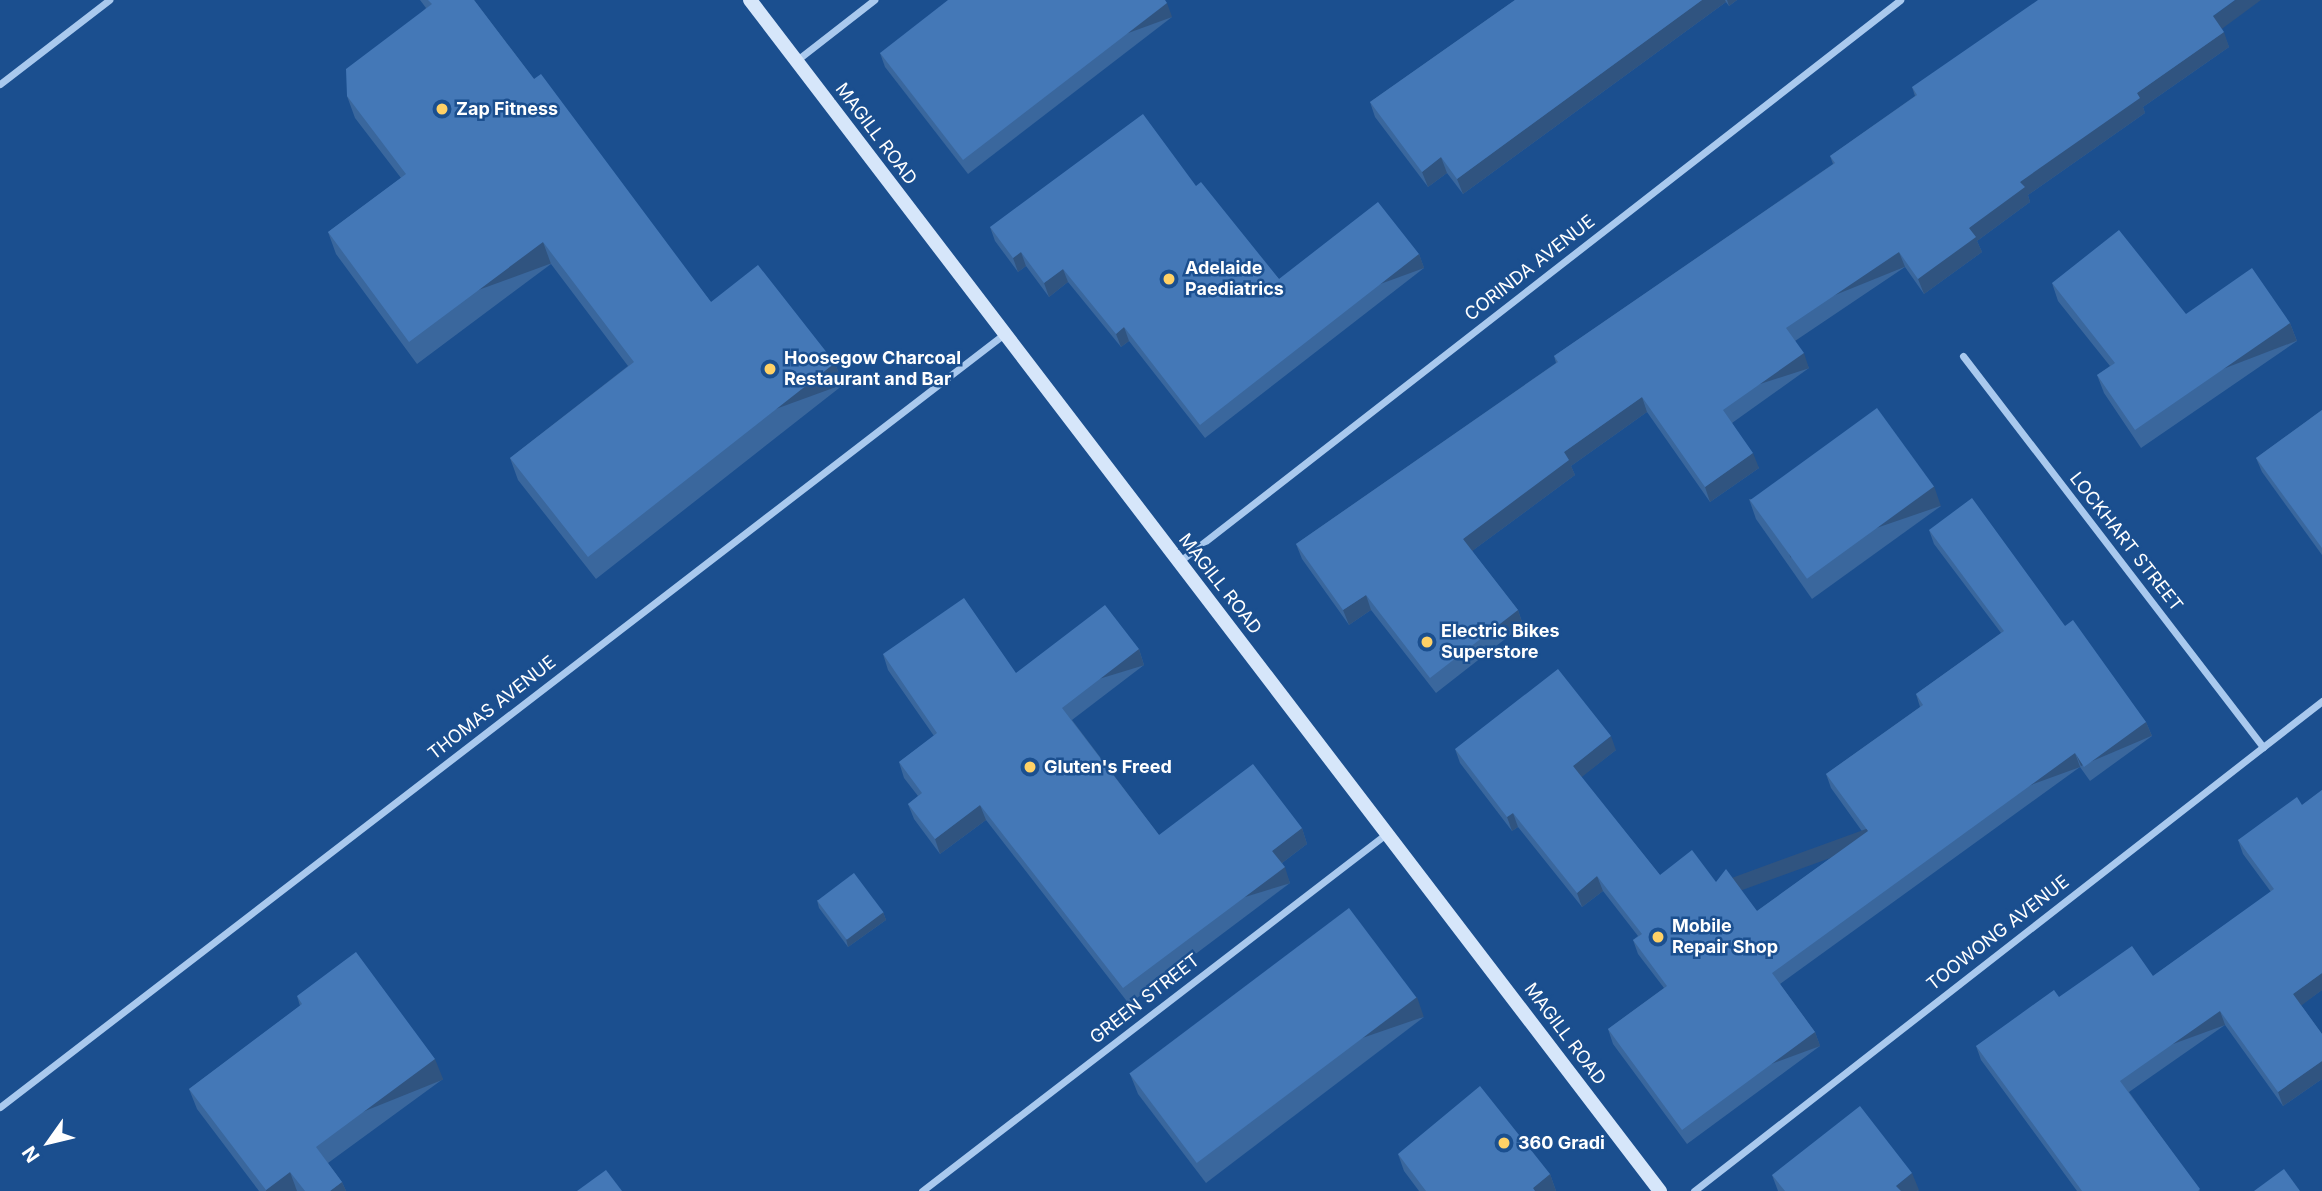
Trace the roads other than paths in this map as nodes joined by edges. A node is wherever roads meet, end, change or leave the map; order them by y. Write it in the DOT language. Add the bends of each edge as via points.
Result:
graph roads {
  1 [pos="109,0"];
  2 [pos="750,0"];
  3 [pos="874,0"];
  4 [pos="1900,0"];
  5 [pos="796,61"];
  6 [pos="0,84"];
  7 [pos="1003,335"];
  8 [pos="1963,356"];
  9 [pos="1179,562"];
  10 [pos="2322,701"];
  11 [pos="2263,747"];
  12 [pos="1387,833"];
  13 [pos="0,1107"];
  14 [pos="922,1191"];
  15 [pos="1660,1191"];
  16 [pos="1694,1191"];
  1 -- 6 [label="street"];
  2 -- 5 [label="main road, MAGILL ROAD"];
  3 -- 5 [label="street"];
  4 -- 9 [label="street, CORINDA AVENUE"];
  5 -- 7 [label="main road, MAGILL ROAD"];
  7 -- 9 [label="main road, MAGILL ROAD"];
  7 -- 13 [label="street, THOMAS AVENUE"];
  8 -- 11 [label="street, LOCKHART STREET"];
  9 -- 12 [label="main road, MAGILL ROAD"];
  10 -- 11 [label="street, TOOWONG AVENUE"];
  11 -- 16 [label="street, TOOWONG AVENUE"];
  12 -- 14 [label="street, GREEN STREET"];
  12 -- 15 [label="main road, MAGILL ROAD"];
}
